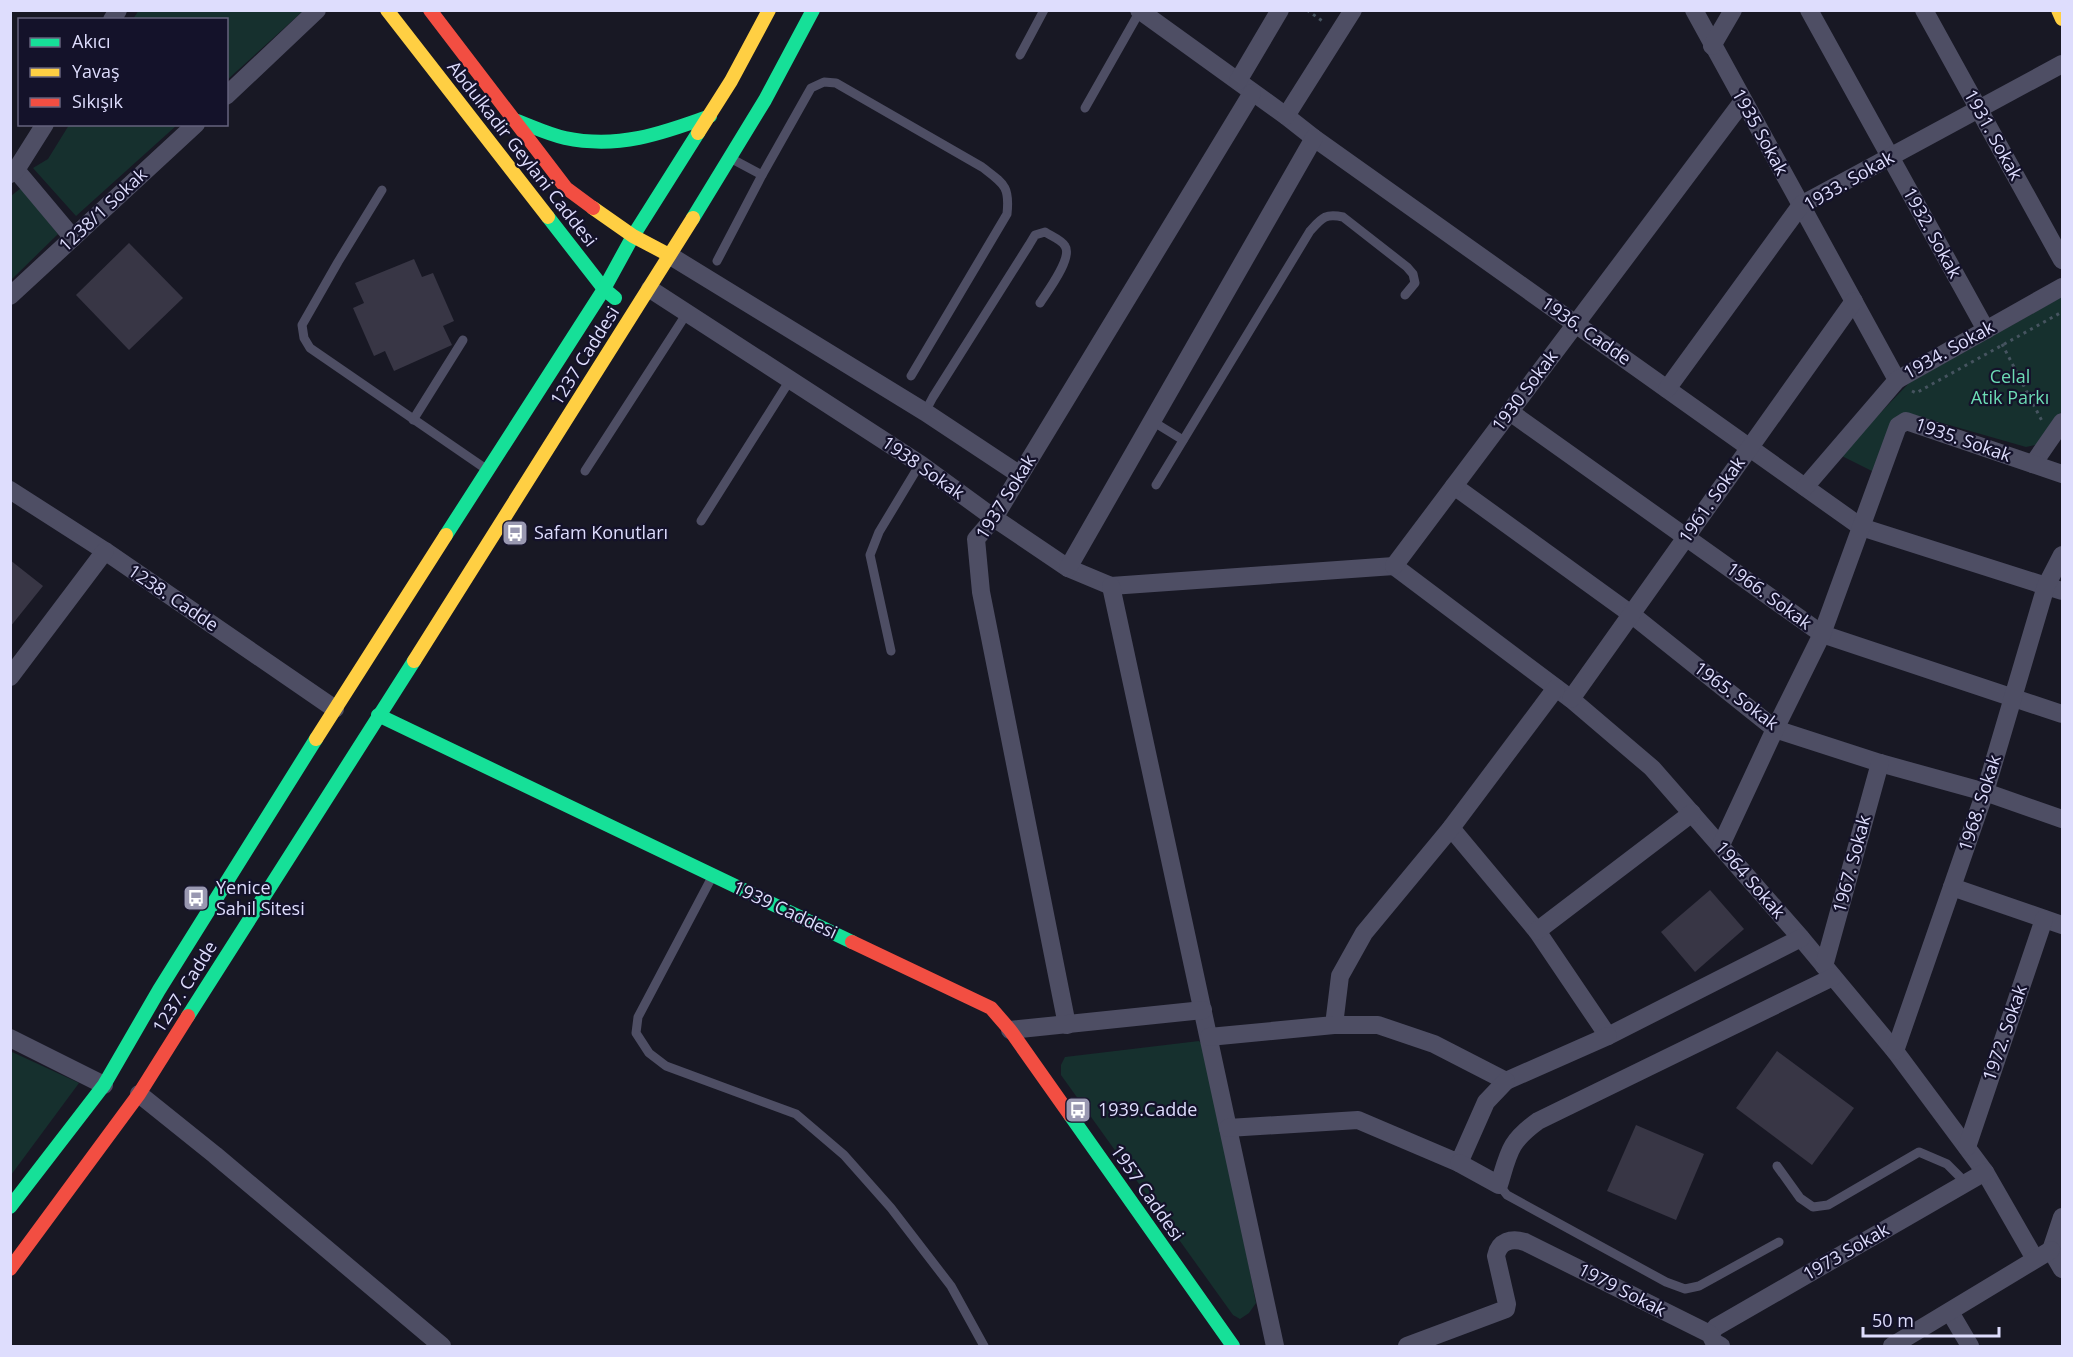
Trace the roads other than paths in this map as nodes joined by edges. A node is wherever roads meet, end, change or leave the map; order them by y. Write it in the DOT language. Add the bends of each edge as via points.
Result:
graph roads {
  1 [pos="317,10"];
  2 [pos="387,10"];
  3 [pos="430,10"];
  4 [pos="769,10"];
  5 [pos="813,10"];
  6 [pos="1044,10"];
  7 [pos="1280,10"];
  8 [pos="1353,10"];
  9 [pos="1694,10"];
  10 [pos="1733,10"];
  11 [pos="1809,10"];
  12 [pos="1924,10"];
  13 [pos="2058,10"];
  14 [pos="1140,11"];
  15 [pos="2062,19"];
  16 [pos="1712,46"];
  17 [pos="1020,56"];
  18 [pos="2062,64"];
  19 [pos="1245,87"];
  20 [pos="228,94"];
  21 [pos="1743,101"];
  22 [pos="1085,108"];
  23 [pos="1979,110"];
  24 [pos="710,116"];
  25 [pos="1286,116"];
  26 [pos="512,119"];
  27 [pos="44,126"];
  28 [pos="194,126"];
  29 [pos="1314,138"];
  30 [pos="1890,157"];
  31 [pos="729,158"];
  32 [pos="13,172"];
  33 [pos="762,175"];
  34 [pos="382,190"];
  35 [pos="1801,205"];
  36 [pos="633,236"];
  37 [pos="73,238"];
  38 [pos="669,255"];
  39 [pos="2062,260"];
  40 [pos="717,261"];
  41 [pos="2062,286"];
  42 [pos="604,289"];
  43 [pos="650,289"];
  44 [pos="10,296"];
  45 [pos="1405,296"];
  46 [pos="1854,302"];
  47 [pos="1040,303"];
  48 [pos="687,313"];
  49 [pos="634,314"];
  50 [pos="1576,323"];
  51 [pos="1989,328"];
  52 [pos="463,340"];
  53 [pos="911,376"];
  54 [pos="790,380"];
  55 [pos="1897,380"];
  56 [pos="1667,389"];
  57 [pos="1510,411"];
  58 [pos="925,412"];
  59 [pos="413,420"];
  60 [pos="1152,421"];
  61 [pos="2062,422"];
  62 [pos="1183,441"];
  63 [pos="1750,448"];
  64 [pos="920,464"];
  65 [pos="2033,464"];
  66 [pos="488,471"];
  67 [pos="585,471"];
  68 [pos="2062,474"];
  69 [pos="1020,475"];
  70 [pos="1156,485"];
  71 [pos="1454,486"];
  72 [pos="1804,487"];
  73 [pos="10,490"];
  74 [pos="994,518"];
  75 [pos="701,521"];
  76 [pos="1861,527"];
  77 [pos="1686,537"];
  78 [pos="105,551"];
  79 [pos="2062,555"];
  80 [pos="1395,566"];
  81 [pos="1068,568"];
  82 [pos="1111,586"];
  83 [pos="2054,589"];
  84 [pos="1631,614"];
  85 [pos="1822,634"];
  86 [pos="891,651"];
  87 [pos="10,677"];
  88 [pos="1563,694"];
  89 [pos="2013,697"];
  90 [pos="335,709"];
  91 [pos="2062,714"];
  92 [pos="378,715"];
  93 [pos="1775,729"];
  94 [pos="1880,763"];
  95 [pos="1985,792"];
  96 [pos="1692,813"];
  97 [pos="2062,819"];
  98 [pos="1451,828"];
  99 [pos="1720,845"];
  100 [pos="713,875"];
  101 [pos="1952,887"];
  102 [pos="2044,919"];
  103 [pos="2062,925"];
  104 [pos="1537,931"];
  105 [pos="1801,938"];
  106 [pos="1829,971"];
  107 [pos="1203,1010"];
  108 [pos="1067,1025"];
  109 [pos="1334,1025"];
  110 [pos="1010,1030"];
  111 [pos="1608,1036"];
  112 [pos="1209,1037"];
  113 [pos="10,1038"];
  114 [pos="1895,1051"];
  115 [pos="1506,1081"];
  116 [pos="104,1085"];
  117 [pos="139,1094"];
  118 [pos="1228,1128"];
  119 [pos="1967,1147"];
  120 [pos="1459,1163"];
  121 [pos="1777,1166"];
  122 [pos="1985,1172"];
  123 [pos="1965,1183"];
  124 [pos="1498,1185"];
  125 [pos="10,1207"];
  126 [pos="2062,1217"];
  127 [pos="1779,1242"];
  128 [pos="2051,1250"];
  129 [pos="2035,1260"];
  130 [pos="10,1269"];
  131 [pos="2062,1269"];
  132 [pos="1950,1312"];
  133 [pos="1715,1340"];
  134 [pos="442,1347"];
  135 [pos="984,1347"];
  136 [pos="1233,1347"];
  137 [pos="1275,1347"];
  138 [pos="1407,1347"];
  139 [pos="1892,1347"];
  140 [pos="1970,1347"];
  1 -- 20 [label="street"];
  2 -- 42 [label="street, Abdulkadir Geylani Caddesi"];
  3 -- 26 [label="street, Abdulkadir Geylani Caddesi"];
  4 -- 24 [label="street, 1237 Caddesi"];
  5 -- 31 [label="street, 1237 Caddesi"];
  6 -- 17 [label="lane"];
  7 -- 19 [label="street, 1937 Sokak"];
  8 -- 25 [label="street"];
  9 -- 16 [label="street, 1935 Sokak"];
  10 -- 16 [label="street"];
  11 -- 30 [label="street, 1932. Sokak"];
  12 -- 23 [label="street, 1931. Sokak"];
  13 -- 15 [label="street"];
  14 -- 19 [label="street, 1936. Cadde"];
  14 -- 22 [label="lane"];
  16 -- 21 [label="street, 1935 Sokak"];
  18 -- 23 [label="street, 1933. Sokak"];
  19 -- 25 [label="street, 1936. Cadde"];
  19 -- 69 [label="street, 1937 Sokak"];
  21 -- 35 [label="street, 1935 Sokak"];
  21 -- 50 [label="street, 1930 Sokak"];
  23 -- 30 [label="street, 1933. Sokak"];
  23 -- 39 [label="street, 1931. Sokak"];
  24 -- 26 [label="street" via="664,133 612,143 564,138"];
  24 -- 36 [label="street, 1237 Caddesi"];
  25 -- 29 [label="street, 1936. Cadde"];
  26 -- 36 [label="street, Abdulkadir Geylani Caddesi" via="566,188"];
  27 -- 32 [label="street"];
  28 -- 37 [label="street, 1238/1 Sokak"];
  29 -- 50 [label="street, 1936. Cadde"];
  29 -- 60 [label="street"];
  30 -- 35 [label="street, 1933. Sokak"];
  30 -- 51 [label="street, 1932. Sokak"];
  31 -- 33 [label="lane"];
  31 -- 38 [label="street, 1237 Caddesi"];
  32 -- 37 [label="street"];
  33 -- 40 [label="lane"];
  33 -- 53 [label="lane" via="811,88 824,82 836,83 982,167 1004,184 1007,214"];
  34 -- 59 [label="lane" via="303,325 304,338 310,348"];
  35 -- 46 [label="street, 1935 Sokak"];
  35 -- 56 [label="street, 1933. Sokak"];
  36 -- 38 [label="street, Abdulkadir Geylani Caddesi"];
  36 -- 42 [label="street, 1237 Caddesi"];
  37 -- 44 [label="street, 1238/1 Sokak"];
  38 -- 43 [label="street, 1237 Caddesi"];
  38 -- 58 [label="street"];
  41 -- 51 [label="street, 1934. Sokak"];
  42 -- 49 [label="street, Abdulkadir Geylani Caddesi"];
  42 -- 66 [label="street, 1237 Caddesi"];
  43 -- 48 [label="street, 1938 Sokak"];
  43 -- 49 [label="street, 1237 Caddesi"];
  45 -- 62 [label="lane" via="1414,283 1407,267 1343,217 1330,214 1320,219"];
  46 -- 55 [label="street, 1935 Sokak"];
  46 -- 63 [label="street, 1961. Sokak"];
  47 -- 58 [label="lane" via="1067,252 1065,244 1045,232 1035,235"];
  48 -- 54 [label="street, 1938 Sokak"];
  48 -- 67 [label="lane"];
  49 -- 92 [label="street, 1237 Caddesi"];
  50 -- 56 [label="street, 1936. Cadde"];
  50 -- 57 [label="street, 1930 Sokak"];
  51 -- 55 [label="street, 1934. Sokak"];
  52 -- 59 [label="lane"];
  54 -- 64 [label="street, 1938 Sokak"];
  54 -- 75 [label="lane"];
  55 -- 72 [label="street, 1934. Sokak"];
  56 -- 63 [label="street, 1936. Cadde"];
  57 -- 71 [label="street, 1930 Sokak"];
  57 -- 77 [label="street, 1966. Sokak"];
  58 -- 69 [label="street"];
  59 -- 66 [label="lane"];
  60 -- 62 [label="lane"];
  60 -- 81 [label="street"];
  61 -- 65 [label="street"];
  62 -- 70 [label="lane"];
  63 -- 72 [label="street, 1936. Cadde"];
  63 -- 77 [label="street, 1961. Sokak"];
  64 -- 74 [label="street, 1938 Sokak"];
  64 -- 86 [label="lane" via="879,532 870,555"];
  65 -- 68 [label="street, 1935. Sokak"];
  65 -- 76 [label="street, 1935. Sokak" via="1901,422"];
  66 -- 90 [label="street, 1237 Caddesi"];
  69 -- 74 [label="street, 1937 Sokak"];
  71 -- 80 [label="street, 1930 Sokak"];
  71 -- 84 [label="street, 1965. Sokak"];
  72 -- 76 [label="street, 1936. Cadde"];
  73 -- 78 [label="street, 1238. Cadde"];
  74 -- 81 [label="street, 1938 Sokak"];
  74 -- 108 [label="street, 1937 Sokak" via="976,539 981,592"];
  76 -- 83 [label="street, 1936. Cadde"];
  76 -- 85 [label="street"];
  77 -- 84 [label="street, 1961. Sokak"];
  77 -- 85 [label="street, 1966. Sokak"];
  78 -- 87 [label="street"];
  78 -- 90 [label="street, 1238. Cadde"];
  79 -- 83 [label="street, 1968. Sokak"];
  80 -- 82 [label="street, 1938 Sokak"];
  80 -- 88 [label="street, 1964 Sokak"];
  81 -- 82 [label="street, 1938 Sokak"];
  82 -- 107 [label="street"];
  83 -- 89 [label="street, 1968. Sokak"];
  84 -- 88 [label="street, 1961. Sokak"];
  84 -- 93 [label="street, 1965. Sokak"];
  85 -- 89 [label="street, 1966. Sokak"];
  85 -- 93 [label="street"];
  88 -- 96 [label="street, 1964 Sokak" via="1652,768"];
  88 -- 98 [label="street, 1961. Sokak"];
  89 -- 91 [label="street, 1966. Sokak"];
  89 -- 95 [label="street, 1968. Sokak"];
  90 -- 116 [label="street, 1237. Cadde"];
  92 -- 100 [label="street, 1939 Caddesi"];
  92 -- 117 [label="street, 1237. Cadde"];
  93 -- 94 [label="street, 1965. Sokak"];
  93 -- 99 [label="street"];
  94 -- 95 [label="street, 1965. Sokak"];
  94 -- 106 [label="street, 1967. Sokak"];
  95 -- 97 [label="street, 1965. Sokak"];
  95 -- 101 [label="street, 1968. Sokak"];
  96 -- 99 [label="street, 1964 Sokak"];
  96 -- 104 [label="street"];
  98 -- 104 [label="street"];
  98 -- 109 [label="street, 1961. Sokak" via="1364,933 1340,976"];
  99 -- 105 [label="street, 1964 Sokak"];
  100 -- 110 [label="street, 1939 Caddesi" via="984,1004"];
  100 -- 135 [label="lane" via="638,1017 636,1033 649,1053 666,1066 796,1114 844,1155 951,1286"];
  101 -- 102 [label="street"];
  101 -- 114 [label="street, 1968. Sokak"];
  102 -- 103 [label="street"];
  102 -- 119 [label="street, 1972. Sokak"];
  104 -- 111 [label="street"];
  105 -- 106 [label="street, 1964 Sokak"];
  105 -- 111 [label="street"];
  106 -- 114 [label="street, 1964 Sokak"];
  106 -- 124 [label="street" via="1538,1121 1520,1133 1510,1149"];
  107 -- 108 [label="street"];
  107 -- 112 [label="street"];
  108 -- 110 [label="street"];
  109 -- 112 [label="street"];
  109 -- 115 [label="street" via="1378,1025 1434,1044"];
  110 -- 136 [label="street, 1957 Caddesi"];
  111 -- 115 [label="street"];
  112 -- 118 [label="street"];
  113 -- 116 [label="street"];
  114 -- 119 [label="street, 1964 Sokak"];
  115 -- 120 [label="street" via="1486,1102"];
  116 -- 125 [label="street, 1237. Cadde"];
  117 -- 130 [label="street, 1237. Cadde"];
  117 -- 134 [label="street"];
  118 -- 120 [label="street" via="1358,1120"];
  118 -- 137 [label="street"];
  119 -- 122 [label="street, 1964 Sokak"];
  120 -- 124 [label="street"];
  121 -- 123 [label="lane" via="1800,1198 1813,1207 1828,1205 1919,1152 1947,1164"];
  122 -- 123 [label="street, 1973 Sokak"];
  122 -- 129 [label="street, 1964 Sokak"];
  123 -- 133 [label="street, 1973 Sokak" via="1716,1327"];
  124 -- 127 [label="lane" via="1507,1195 1685,1289 1699,1286"];
  126 -- 128 [label="street"];
  128 -- 129 [label="street"];
  128 -- 131 [label="street"];
  129 -- 132 [label="street"];
  132 -- 139 [label="street"];
  132 -- 140 [label="street"];
  133 -- 138 [label="street, 1979 Sokak" via="1518,1240 1502,1243 1497,1249 1506,1309"];
}
